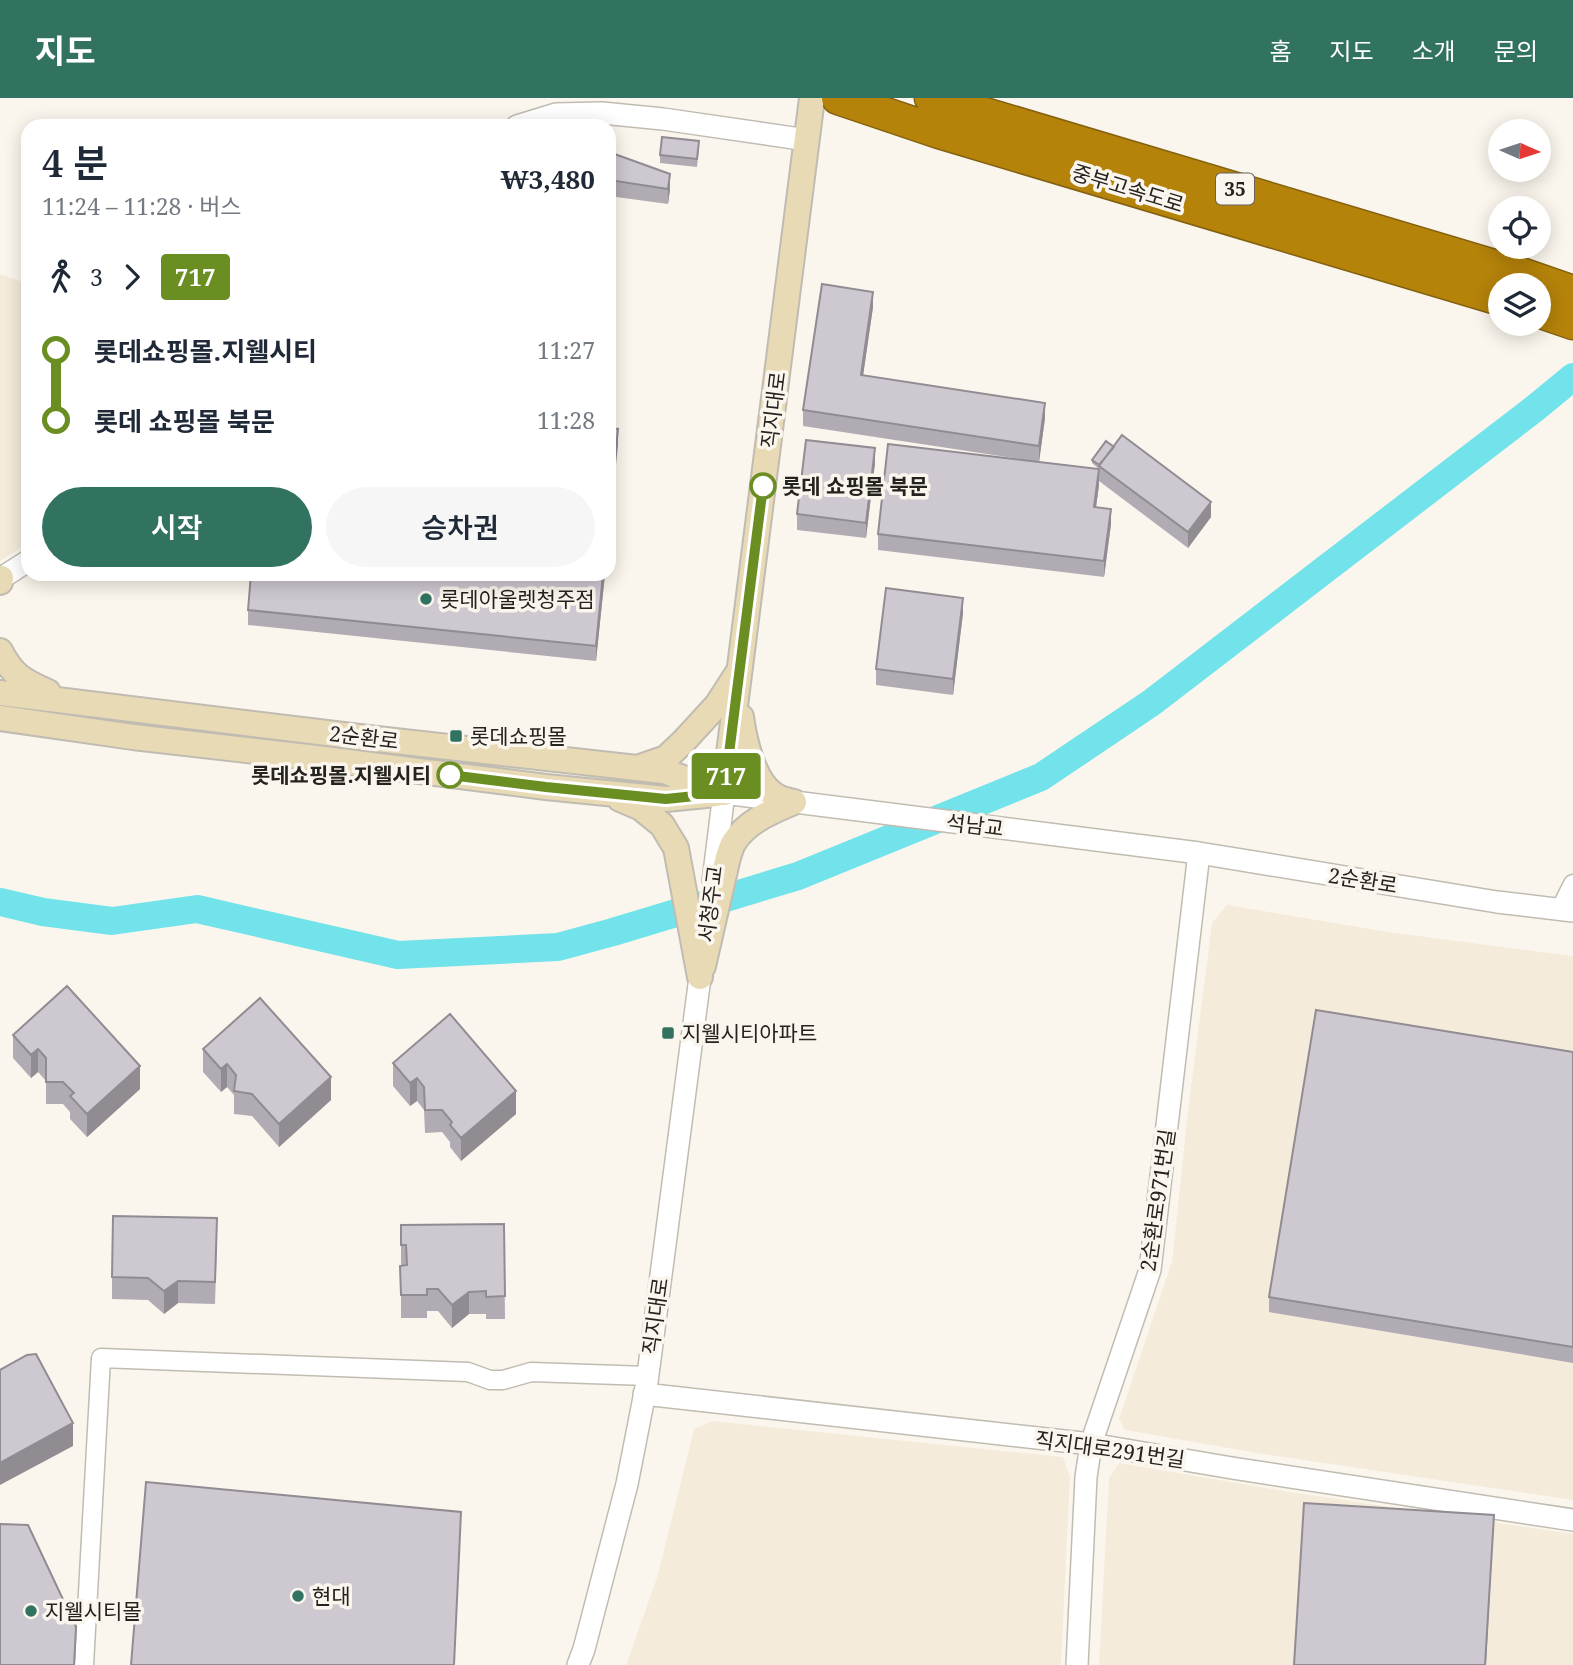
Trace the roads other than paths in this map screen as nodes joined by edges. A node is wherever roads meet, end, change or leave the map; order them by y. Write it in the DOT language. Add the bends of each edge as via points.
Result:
graph roads {
  1 [pos="812,98"];
  2 [pos="838,98"];
  3 [pos="939,111"];
  4 [pos="540,119"];
  5 [pos="807,140"];
  6 [pos="1573,292"];
  7 [pos="1488,295"];
  8 [pos="1551,315"];
  9 [pos="1573,323"];
  10 [pos="21,566"];
  11 [pos="0,579"];
  12 [pos="0,651"];
  13 [pos="740,670"];
  14 [pos="0,693"];
  15 [pos="67,701"];
  16 [pos="0,718"];
  17 [pos="0,735"];
  18 [pos="133,737"];
  19 [pos="637,768"];
  20 [pos="606,793"];
  21 [pos="724,793"];
  22 [pos="796,803"];
  23 [pos="1153,848"];
  24 [pos="722,852"];
  25 [pos="1199,853"];
  26 [pos="1573,884"];
  27 [pos="1567,910"];
  28 [pos="702,966"];
  29 [pos="646,1385"];
  30 [pos="1091,1444"];
  31 [pos="1573,1520"];
  32 [pos="579,1660"];
  33 [pos="84,1665"];
  34 [pos="1077,1665"];
  1 -- 5 [label="main road, 직지대로"];
  2 -- 3 [label="highway, 중부고속도로 / 35"];
  3 -- 6 [label="highway, 중부고속도로 / 35"];
  3 -- 7 [label="highway, 중부고속도로 / 35"];
  4 -- 5 [label="street" via="602,113"];
  5 -- 13 [label="main road, 직지대로"];
  8 -- 9 [label="highway"];
  10 -- 11 [label="street"];
  12 -- 15 [label="main road" via="9,668 26,682"];
  13 -- 19 [label="main road" via="717,705 683,742 666,758"];
  13 -- 21 [label="main road, 직지대로"];
  13 -- 22 [label="main road" via="742,726 754,767 767,789"];
  14 -- 15 [label="main road, 2순환로"];
  15 -- 19 [label="main road, 2순환로"];
  16 -- 18 [label="main road, 2순환로"];
  17 -- 18 [label="main road"];
  18 -- 20 [label="main road, 2순환로"];
  19 -- 21 [label="main road, 2순환로" via="664,771"];
  20 -- 21 [label="main road, 2순환로" via="666,799"];
  20 -- 28 [label="main road" via="641,808 662,824 676,848"];
  21 -- 22 [label="street, 2순환로"];
  21 -- 24 [label="street, 직지대로"];
  22 -- 23 [label="street, 석남교"];
  22 -- 24 [label="main road" via="773,810"];
  23 -- 25 [label="street, 2순환로"];
  24 -- 28 [label="main road"];
  25 -- 27 [label="street, 2순환로"];
  25 -- 30 [label="street, 2순환로971번길" via="1150,1270"];
  26 -- 27 [label="street"];
  28 -- 29 [label="street, 직지대로"];
  29 -- 30 [label="street, 직지대로291번길"];
  29 -- 32 [label="street, 직지대로" via="627,1484"];
  29 -- 33 [label="street" via="531,1372 490,1380 468,1371 101,1358"];
  30 -- 31 [label="street, 직지대로291번길"];
  30 -- 34 [label="street, 2순환로971번길"];
}
